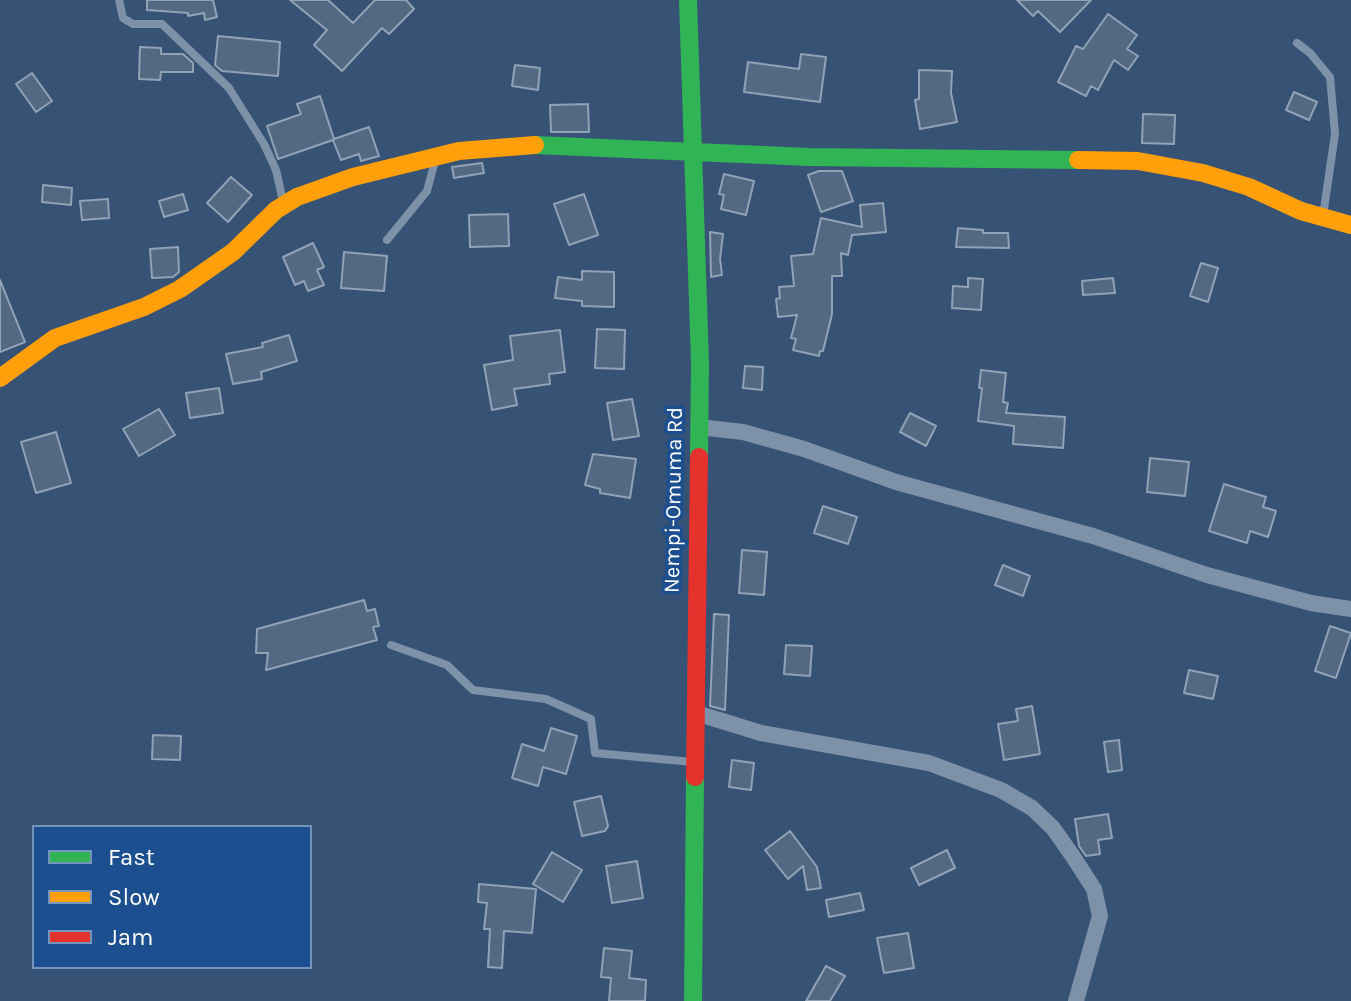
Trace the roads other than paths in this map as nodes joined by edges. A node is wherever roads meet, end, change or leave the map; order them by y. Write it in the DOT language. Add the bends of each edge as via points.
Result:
graph roads {
  1 [pos="119,0"];
  2 [pos="688,0"];
  3 [pos="1297,43"];
  4 [pos="694,152"];
  5 [pos="437,156"];
  6 [pos="284,205"];
  7 [pos="1323,217"];
  8 [pos="1351,225"];
  9 [pos="387,240"];
  10 [pos="0,378"];
  11 [pos="699,427"];
  12 [pos="1351,609"];
  13 [pos="391,645"];
  14 [pos="696,713"];
  15 [pos="695,763"];
  16 [pos="693,1001"];
  17 [pos="1076,1001"];
  1 -- 6 [label="lane" via="123,18 133,24 162,24 229,88 270,157"];
  2 -- 4 [label="street, Nempi-Omuma Rd"];
  3 -- 7 [label="lane" via="1330,77 1335,134"];
  4 -- 5 [label="street" via="531,145"];
  4 -- 7 [label="street" via="1138,161 1203,173"];
  4 -- 11 [label="street, Nempi-Omuma Rd"];
  5 -- 6 [label="street" via="353,177"];
  5 -- 9 [label="lane" via="427,191"];
  6 -- 10 [label="street" via="233,252 180,289 55,338"];
  7 -- 8 [label="street"];
  11 -- 12 [label="street" via="758,436 1207,575"];
  11 -- 14 [label="street, Nempi-Omuma Rd"];
  13 -- 15 [label="lane" via="447,665 473,690 546,699 591,719 595,753"];
  14 -- 15 [label="street, Nempi-Omuma Rd"];
  14 -- 17 [label="street" via="761,733 929,763 1001,790 1032,808 1053,828 1094,889 1100,916"];
  15 -- 16 [label="street, Nempi-Omuma Rd"];
}
